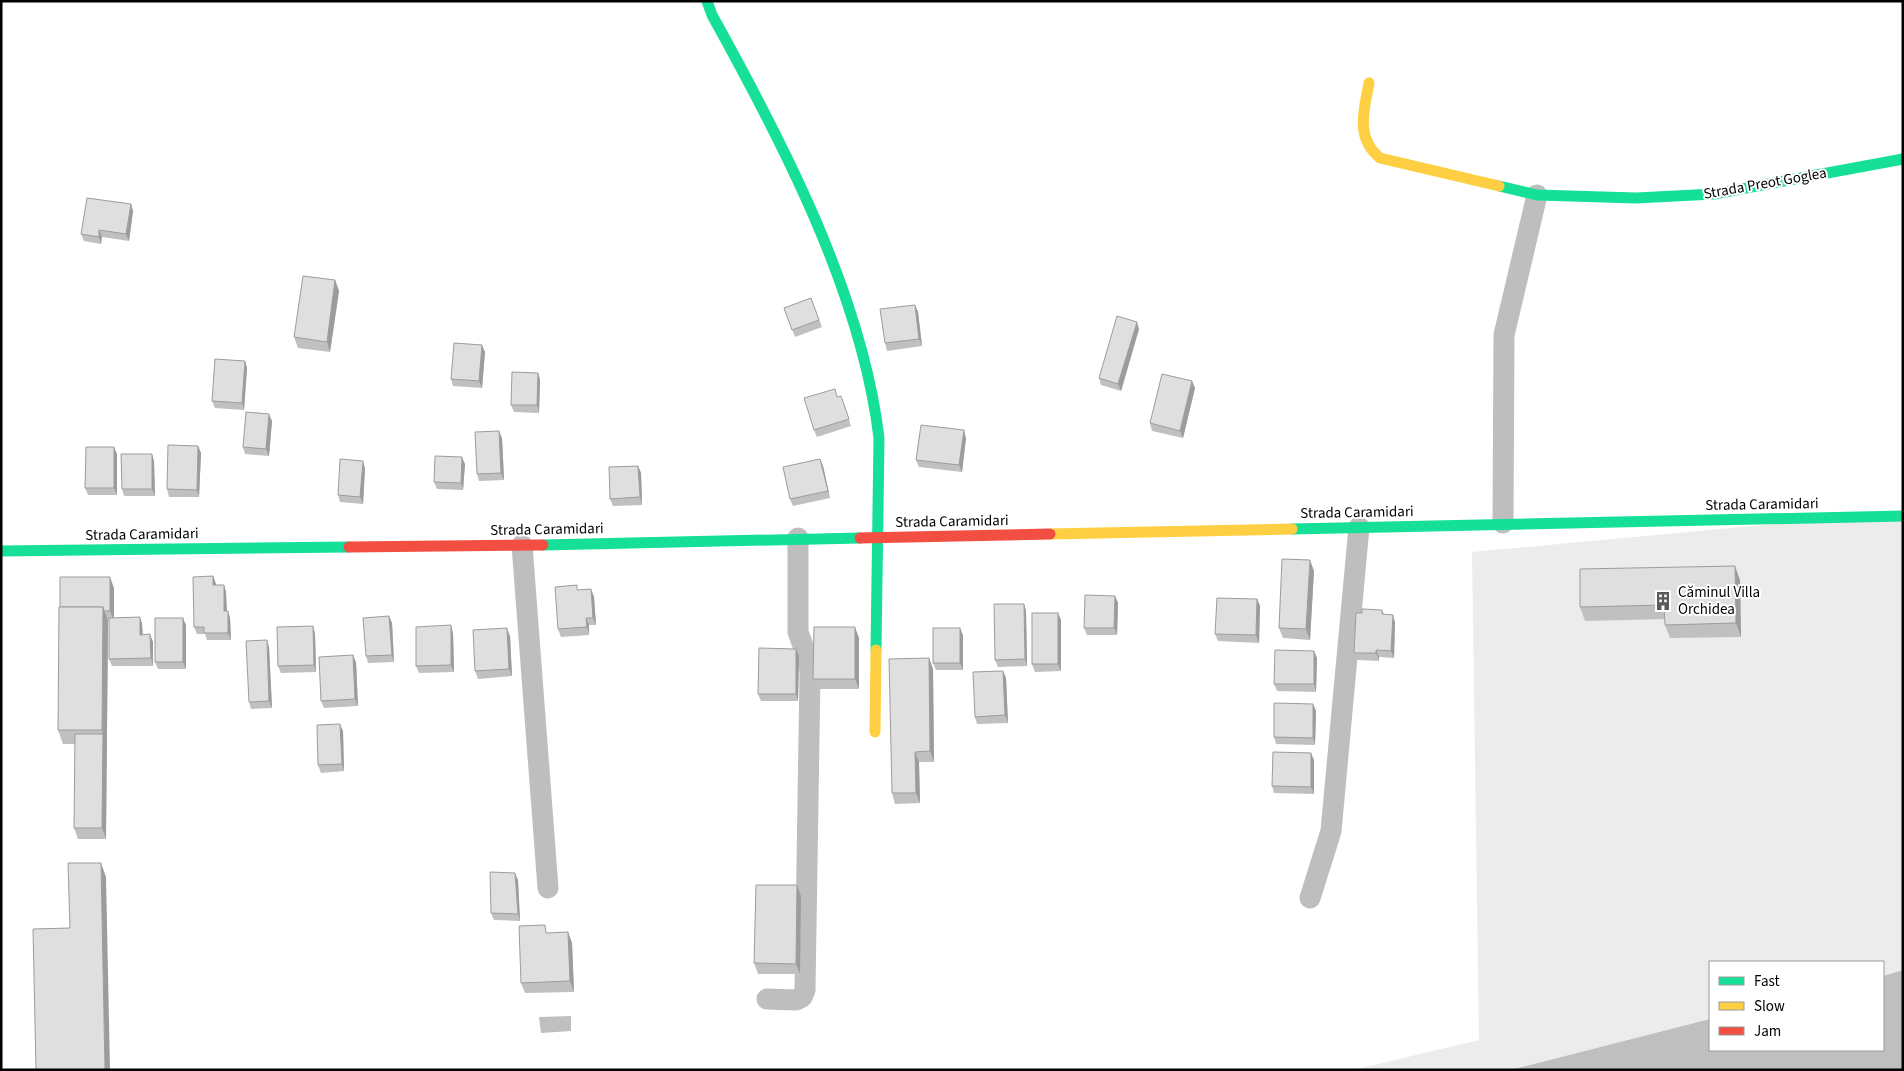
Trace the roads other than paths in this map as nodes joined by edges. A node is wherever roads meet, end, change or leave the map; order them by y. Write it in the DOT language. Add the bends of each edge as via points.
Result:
graph roads {
  1 [pos="707,1"];
  2 [pos="1368,83"];
  3 [pos="1903,159"];
  4 [pos="1537,194"];
  5 [pos="1903,516"];
  6 [pos="1503,524"];
  7 [pos="1359,527"];
  8 [pos="878,537"];
  9 [pos="798,538"];
  10 [pos="522,545"];
  11 [pos="1,551"];
  12 [pos="875,732"];
  13 [pos="548,888"];
  14 [pos="1310,898"];
  15 [pos="767,999"];
  1 -- 8 [label="main road" via="796,176 853,321 879,438"];
  2 -- 4 [label="main road, Strada Preot Goglea" via="1362,129 1363,139 1372,153 1380,158"];
  3 -- 4 [label="main road, Strada Preot Goglea" via="1714,194 1636,198"];
  4 -- 6 [label="street" via="1504,336"];
  5 -- 6 [label="main road, Strada Caramidari"];
  6 -- 7 [label="main road, Strada Caramidari"];
  7 -- 8 [label="main road, Strada Caramidari"];
  7 -- 14 [label="street" via="1331,830"];
  8 -- 9 [label="main road, Strada Caramidari"];
  8 -- 12 [label="main road"];
  9 -- 10 [label="main road, Strada Caramidari"];
  9 -- 15 [label="street" via="798,632 810,674 805,990 796,1000"];
  10 -- 11 [label="main road, Strada Caramidari"];
  10 -- 13 [label="street"];
}
